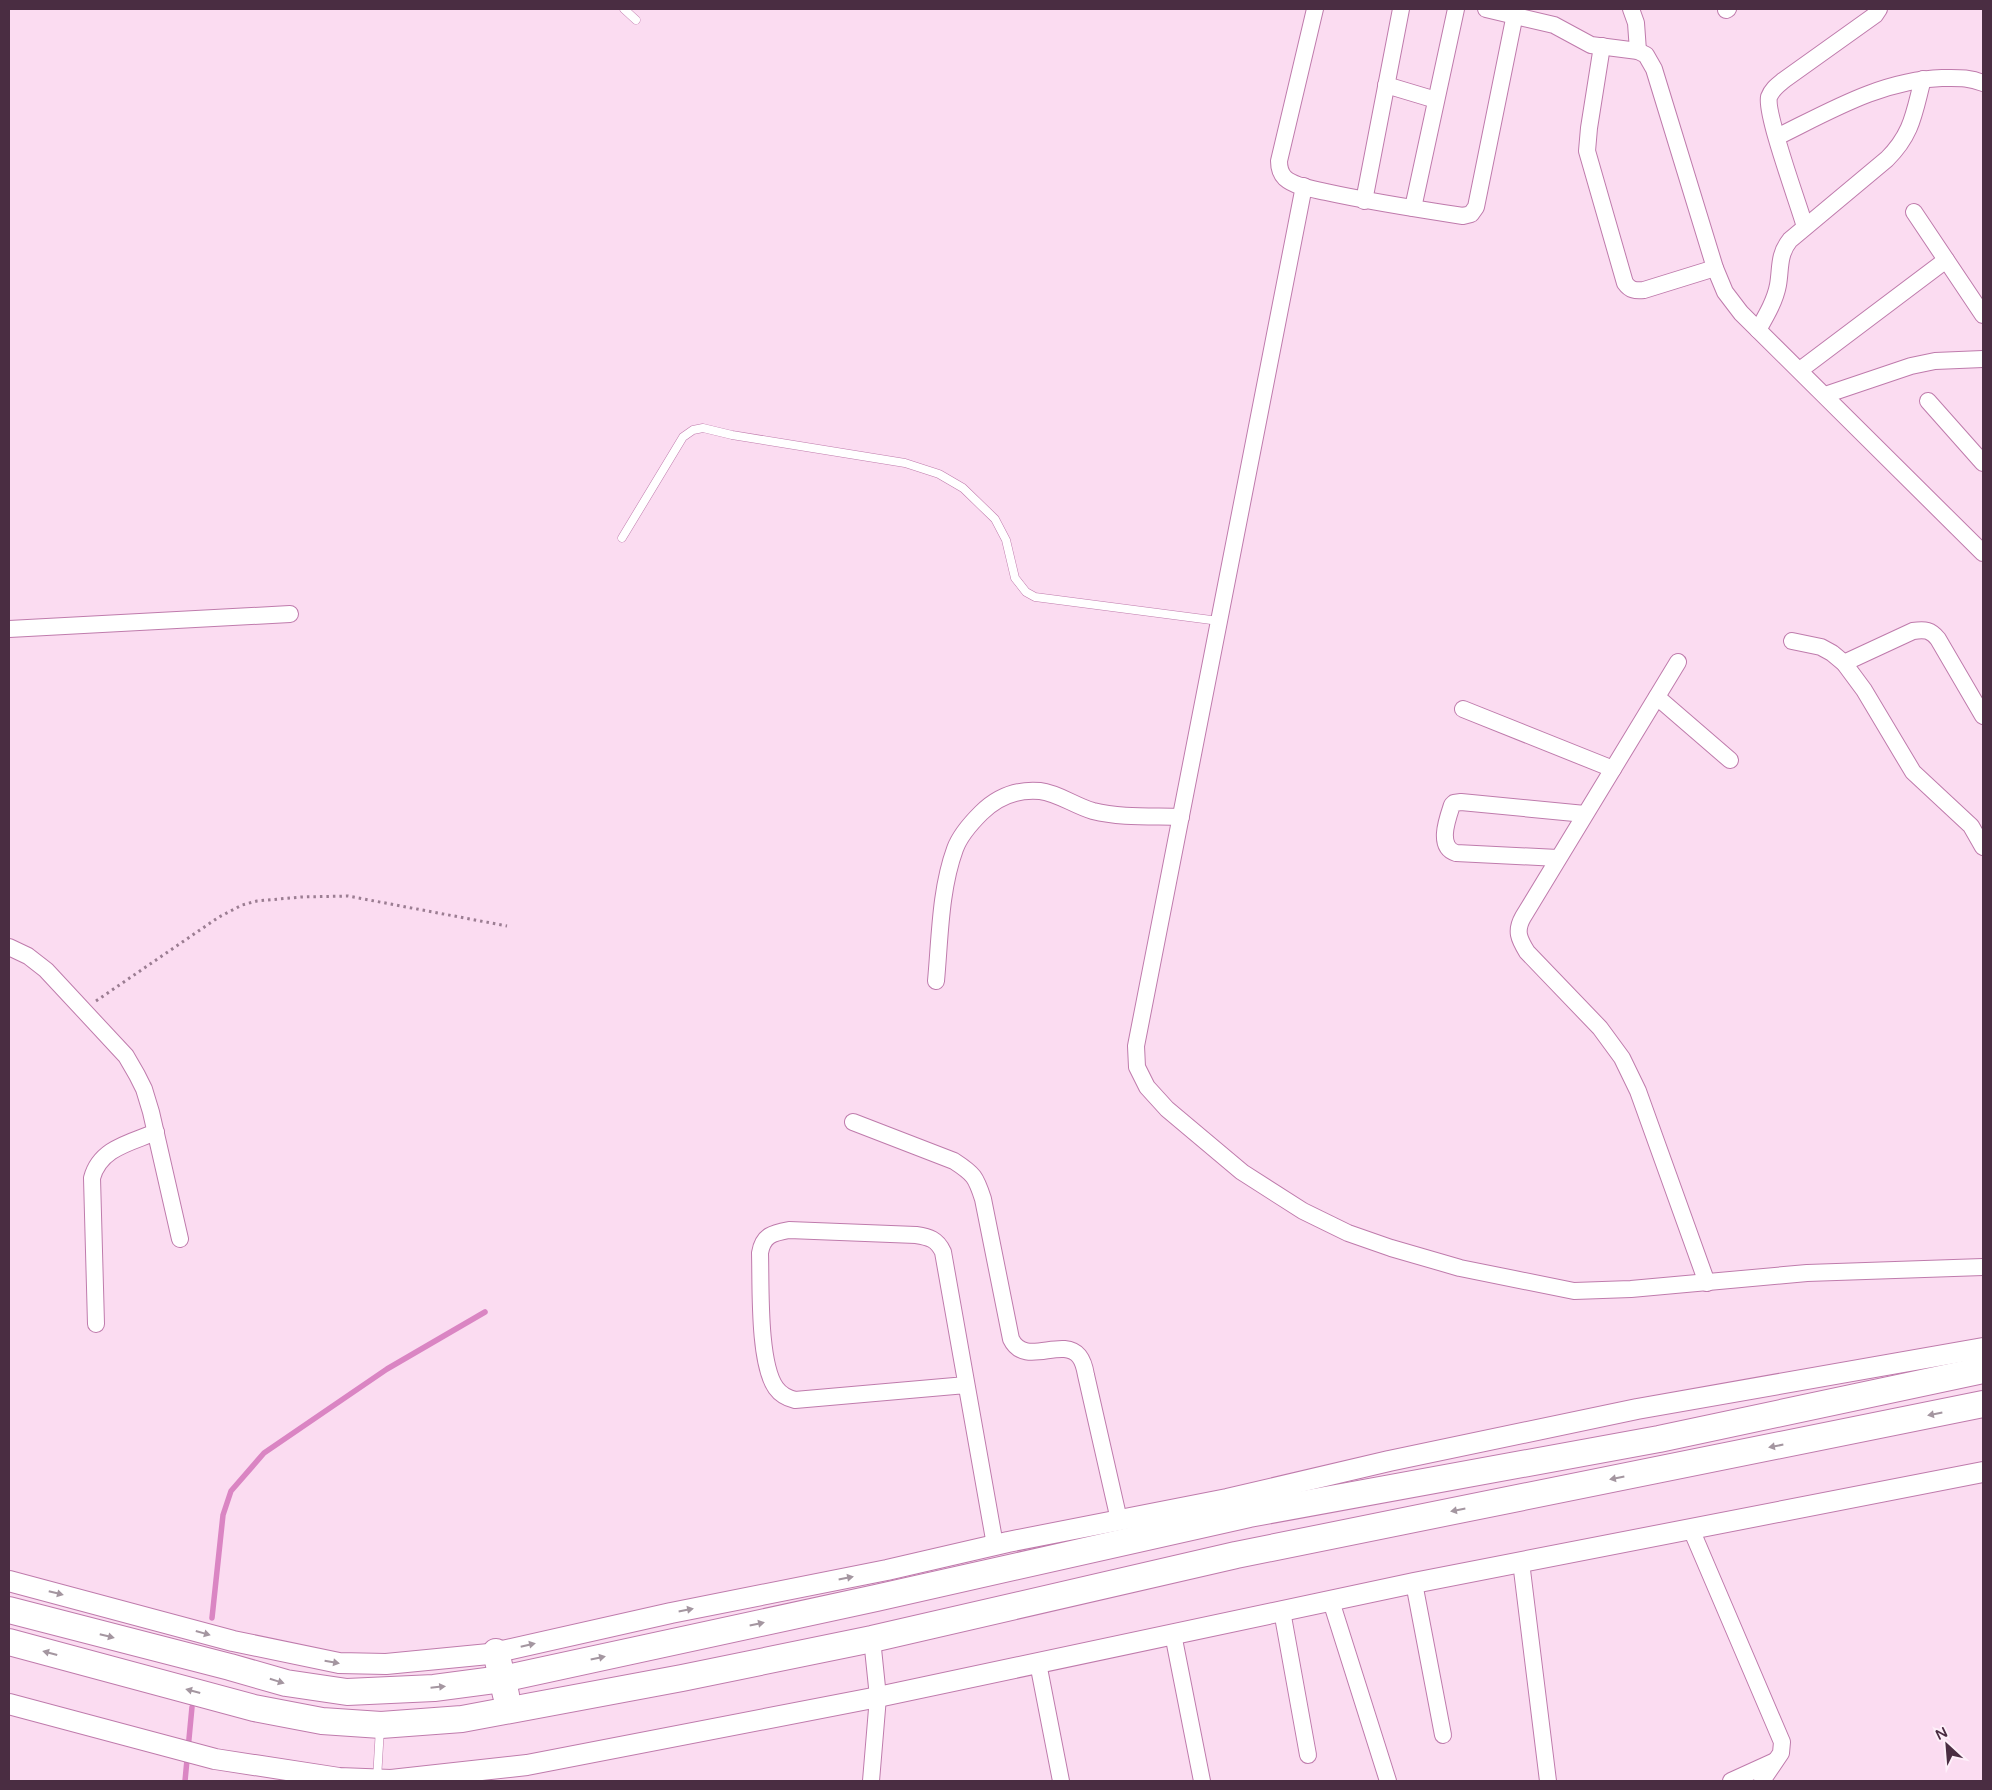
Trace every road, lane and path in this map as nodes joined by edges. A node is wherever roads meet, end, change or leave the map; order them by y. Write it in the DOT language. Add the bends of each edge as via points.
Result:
graph roads {
  1 [pos="624,9"];
  2 [pos="1316,9"];
  3 [pos="1400,9"];
  4 [pos="1456,9"];
  5 [pos="1486,9"];
  6 [pos="1631,9"];
  7 [pos="1880,9"];
  8 [pos="1514,12"];
  9 [pos="636,20"];
  10 [pos="1597,46"];
  11 [pos="1638,51"];
  12 [pos="1923,79"];
  13 [pos="1983,82"];
  14 [pos="1386,85"];
  15 [pos="1436,100"];
  16 [pos="1777,137"];
  17 [pos="1304,186"];
  18 [pos="1364,201"];
  19 [pos="1413,208"];
  20 [pos="1914,212"];
  21 [pos="1806,227"];
  22 [pos="1946,260"];
  23 [pos="1714,268"];
  24 [pos="1983,315"];
  25 [pos="1758,330"];
  26 [pos="1983,359"];
  27 [pos="1800,370"];
  28 [pos="1825,395"];
  29 [pos="1928,401"];
  30 [pos="1983,463"];
  31 [pos="622,538"];
  32 [pos="1983,554"];
  33 [pos="290,614"];
  34 [pos="1219,621"];
  35 [pos="9,629"];
  36 [pos="1792,642"];
  37 [pos="1678,662"];
  38 [pos="1844,663"];
  39 [pos="1656,696"];
  40 [pos="1463,709"];
  41 [pos="1983,716"];
  42 [pos="1730,760"];
  43 [pos="1613,769"];
  44 [pos="1585,814"];
  45 [pos="1181,816"];
  46 [pos="1983,847"];
  47 [pos="1558,858"];
  48 [pos="507,926"];
  49 [pos="9,947"];
  50 [pos="936,981"];
  51 [pos="83,1010"];
  52 [pos="853,1122"];
  53 [pos="156,1132"];
  54 [pos="180,1239"];
  55 [pos="1983,1267"];
  56 [pos="1707,1283"];
  57 [pos="96,1324"];
  58 [pos="1983,1348"];
  59 [pos="1983,1370"];
  60 [pos="966,1385"];
  61 [pos="1983,1404"];
  62 [pos="1983,1472"];
  63 [pos="1119,1520"];
  64 [pos="1692,1529"];
  65 [pos="995,1545"];
  66 [pos="1520,1562"];
  67 [pos="9,1581"];
  68 [pos="1414,1583"];
  69 [pos="1331,1601"];
  70 [pos="9,1610"];
  71 [pos="1282,1612"];
  72 [pos="1173,1634"];
  73 [pos="872,1639"];
  74 [pos="9,1642"];
  75 [pos="496,1652"];
  76 [pos="232,1654"];
  77 [pos="1038,1663"];
  78 [pos="502,1679"];
  79 [pos="878,1697"];
  80 [pos="9,1704"];
  81 [pos="509,1710"];
  82 [pos="381,1725"];
  83 [pos="1444,1735"];
  84 [pos="1308,1755"];
  85 [pos="1777,1760"];
  86 [pos="873,1778"];
  87 [pos="377,1780"];
  88 [pos="1061,1781"];
  89 [pos="1202,1781"];
  90 [pos="1388,1781"];
  91 [pos="1548,1781"];
  92 [pos="1732,1781"];
  93 [pos="1762,1781"];
  1 -- 9 [label="lane"];
  2 -- 17 [label="street" via="1279,161 1279,169 1287,180"];
  3 -- 14 [label="street"];
  4 -- 15 [label="street"];
  5 -- 8 [label="street"];
  6 -- 11 [label="street"];
  7 -- 16 [label="street" via="1773,89 1769,106"];
  8 -- 10 [label="street" via="1554,25"];
  8 -- 19 [label="street" via="1476,208 1463,216"];
  10 -- 11 [label="street"];
  10 -- 23 [label="street" via="1587,151 1625,283 1636,291 1644,290"];
  11 -- 23 [label="street" via="1646,55 1654,69"];
  12 -- 13 [label="street" via="1969,77"];
  12 -- 16 [label="street" via="1859,96"];
  12 -- 21 [label="street" via="1909,130 1901,145"];
  14 -- 15 [label="street"];
  14 -- 18 [label="street"];
  15 -- 19 [label="street"];
  16 -- 21 [label="street"];
  17 -- 18 [label="street"];
  17 -- 34 [label="street"];
  18 -- 19 [label="street"];
  20 -- 22 [label="street"];
  21 -- 25 [label="street" via="1784,247 1774,299"];
  22 -- 24 [label="street"];
  22 -- 27 [label="street"];
  23 -- 25 [label="street" via="1732,302"];
  25 -- 27 [label="street"];
  26 -- 28 [label="street" via="1935,361 1911,366"];
  27 -- 28 [label="street"];
  28 -- 32 [label="street"];
  29 -- 30 [label="street"];
  31 -- 34 [label="lane" via="683,437 703,428 905,463 939,474 963,488 995,519 1006,540 1015,578 1026,592 1035,597"];
  33 -- 35 [label="street"];
  34 -- 45 [label="street"];
  36 -- 38 [label="street" via="1821,648"];
  37 -- 39 [label="street"];
  38 -- 41 [label="street" via="1913,631 1930,631 1938,639"];
  38 -- 46 [label="street" via="1913,772 1971,826"];
  39 -- 42 [label="street"];
  39 -- 43 [label="street"];
  40 -- 43 [label="street"];
  43 -- 44 [label="street"];
  44 -- 47 [label="street"];
  44 -- 47 [label="street" via="1461,802 1452,805 1445,838 1450,851"];
  45 -- 50 [label="street" via="1106,814 1042,791 1024,791 995,801 969,825 955,848 946,883"];
  45 -- 56 [label="street" via="1136,1046 1137,1067 1147,1087 1168,1110 1242,1172 1303,1211 1348,1233 1391,1248 1460,1268 1574,1291"];
  47 -- 56 [label="street" via="1519,925 1520,942 1600,1028 1622,1058 1638,1091"];
  48 -- 51 [label="path" via="348,896 257,901 242,904 219,917"];
  49 -- 51 [label="street" via="46,970"];
  51 -- 53 [label="street" via="126,1056 138,1075"];
  52 -- 63 [label="street" via="954,1160 977,1180 1011,1339 1022,1351 1072,1351 1079,1356"];
  53 -- 54 [label="street"];
  53 -- 57 [label="street" via="111,1151 95,1167 92,1178"];
  55 -- 56 [label="street" via="1808,1273"];
  58 -- 63 [label="street" via="1637,1409"];
  78 -- 59 [label="highway, one-way" via="1249,1514 1659,1439"];
  60 -- 60 [label="street" via="795,1400 785,1397 771,1380 764,1358 762,1242 769,1236 789,1230 916,1235 935,1240 943,1252"];
  60 -- 65 [label="street"];
  61 -- 73 [label="highway, one-way" via="1236,1555"];
  62 -- 64 [label="street"];
  63 -- 65 [label="street"];
  64 -- 66 [label="street"];
  64 -- 85 [label="street" via="1780,1734 1783,1747"];
  75 -- 65 [label="street, one-way"];
  66 -- 68 [label="street"];
  66 -- 91 [label="street"];
  67 -- 76 [label="street, one-way" via="173,1624"];
  68 -- 69 [label="street"];
  68 -- 83 [label="street"];
  69 -- 71 [label="street"];
  69 -- 90 [label="street"];
  70 -- 76 [label="highway, one-way" via="171,1652"];
  71 -- 72 [label="street"];
  71 -- 84 [label="street"];
  72 -- 77 [label="street"];
  72 -- 89 [label="street"];
  73 -- 79 [label="street"];
  73 -- 81 [label="highway"];
  82 -- 74 [label="highway, one-way" via="322,1721 254,1708"];
  76 -- 75 [label="street, one-way" via="386,1664"];
  75 -- 78 [label="highway"];
  76 -- 78 [label="highway, one-way" via="286,1683 347,1692 434,1688"];
  77 -- 79 [label="street"];
  77 -- 88 [label="street"];
  78 -- 81 [label="highway"];
  79 -- 86 [label="street"];
  79 -- 87 [label="street" via="527,1765"];
  80 -- 87 [label="street" via="215,1759 339,1778"];
  81 -- 82 [label="highway" via="462,1719"];
  82 -- 87 [label="lane"];
  85 -- 92 [label="street"];
  85 -- 93 [label="street"];
}
